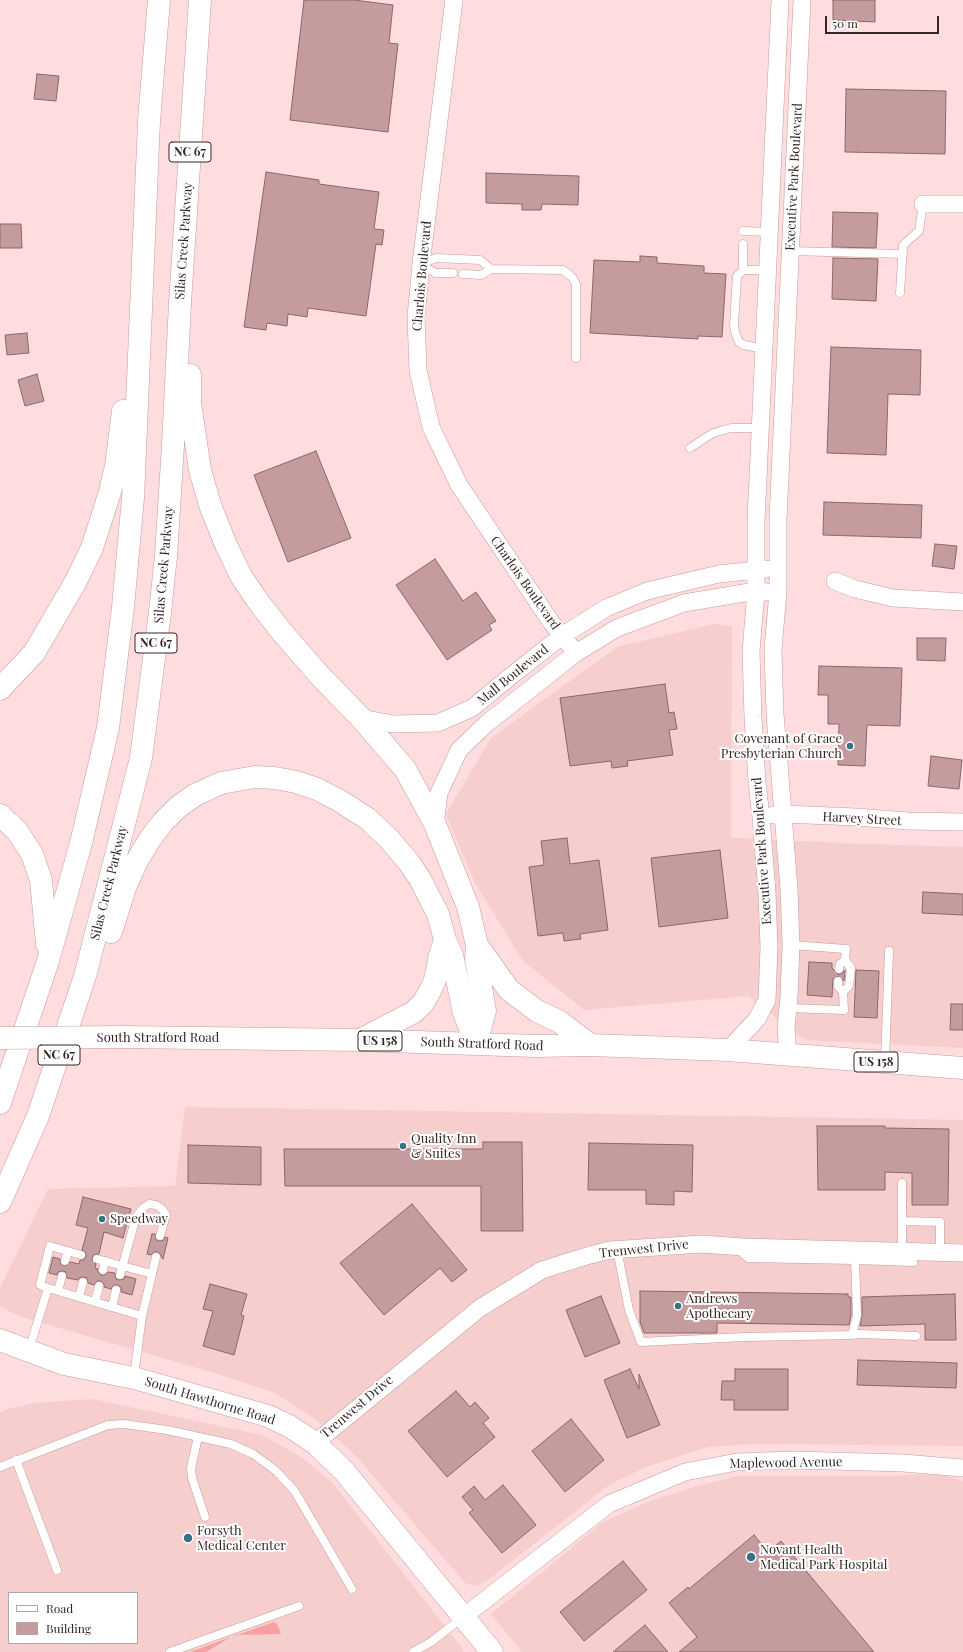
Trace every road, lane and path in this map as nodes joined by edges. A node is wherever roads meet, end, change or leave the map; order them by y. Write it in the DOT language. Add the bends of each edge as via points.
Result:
graph roads {
  1 [pos="159,0"];
  2 [pos="200,0"];
  3 [pos="454,0"];
  4 [pos="780,0"];
  5 [pos="802,0"];
  6 [pos="923,204"];
  7 [pos="963,204"];
  8 [pos="743,231"];
  9 [pos="769,232"];
  10 [pos="143,241"];
  11 [pos="744,244"];
  12 [pos="790,251"];
  13 [pos="902,254"];
  14 [pos="421,264"];
  15 [pos="491,269"];
  16 [pos="743,270"];
  17 [pos="767,270"];
  18 [pos="453,273"];
  19 [pos="463,274"];
  20 [pos="900,293"];
  21 [pos="180,303"];
  22 [pos="763,349"];
  23 [pos="786,353"];
  24 [pos="576,358"];
  25 [pos="760,428"];
  26 [pos="690,448"];
  27 [pos="757,494"];
  28 [pos="779,496"];
  29 [pos="778,568"];
  30 [pos="756,569"];
  31 [pos="835,581"];
  32 [pos="654,589"];
  33 [pos="756,591"];
  34 [pos="778,592"];
  35 [pos="963,602"];
  36 [pos="658,612"];
  37 [pos="562,636"];
  38 [pos="576,653"];
  39 [pos="0,689"];
  40 [pos="361,718"];
  41 [pos="783,814"];
  42 [pos="0,815"];
  43 [pos="761,817"];
  44 [pos="963,822"];
  45 [pos="435,824"];
  46 [pos="445,940"];
  47 [pos="477,945"];
  48 [pos="791,945"];
  49 [pos="889,951"];
  50 [pos="845,960"];
  51 [pos="48,961"];
  52 [pos="838,969"];
  53 [pos="85,976"];
  54 [pos="838,980"];
  55 [pos="844,992"];
  56 [pos="788,1008"];
  57 [pos="0,1038"];
  58 [pos="360,1040"];
  59 [pos="476,1043"];
  60 [pos="590,1045"];
  61 [pos="728,1050"];
  62 [pos="788,1056"];
  63 [pos="885,1062"];
  64 [pos="963,1068"];
  65 [pos="0,1103"];
  66 [pos="902,1182"];
  67 [pos="0,1202"];
  68 [pos="902,1221"];
  69 [pos="160,1236"];
  70 [pos="617,1249"];
  71 [pos="68,1251"];
  72 [pos="940,1252"];
  73 [pos="963,1253"];
  74 [pos="81,1255"];
  75 [pos="855,1255"];
  76 [pos="156,1257"];
  77 [pos="907,1257"];
  78 [pos="66,1261"];
  79 [pos="122,1266"];
  80 [pos="103,1270"];
  81 [pos="152,1274"];
  82 [pos="120,1275"];
  83 [pos="62,1276"];
  84 [pos="83,1282"];
  85 [pos="99,1286"];
  86 [pos="48,1288"];
  87 [pos="58,1290"];
  88 [pos="116,1290"];
  89 [pos="79,1297"];
  90 [pos="95,1302"];
  91 [pos="112,1307"];
  92 [pos="142,1316"];
  93 [pos="852,1335"];
  94 [pos="916,1336"];
  95 [pos="0,1340"];
  96 [pos="29,1350"];
  97 [pos="134,1378"];
  98 [pos="198,1437"];
  99 [pos="315,1443"];
  100 [pos="16,1460"];
  101 [pos="0,1467"];
  102 [pos="963,1468"];
  103 [pos="205,1517"];
  104 [pos="58,1570"];
  105 [pos="352,1589"];
  106 [pos="299,1606"];
  107 [pos="463,1617"];
  108 [pos="170,1652"];
  109 [pos="413,1652"];
  110 [pos="492,1652"];
  1 -- 10 [label="main road, NC 67" via="149,120"];
  2 -- 21 [label="main road, Silas Creek Parkway / NC 67"];
  3 -- 14 [label="street, Charlois Boulevard"];
  4 -- 9 [label="street, Executive Park Boulevard"];
  5 -- 12 [label="street, Executive Park Boulevard"];
  6 -- 7 [label="street"];
  6 -- 13 [label="lane" via="918,231 903,245"];
  8 -- 9 [label="lane"];
  9 -- 17 [label="street, Executive Park Boulevard"];
  10 -- 39 [label="main road" via="132,268 122,418 116,466 102,520 79,574 34,653"];
  10 -- 51 [label="main road, NC 67" via="133,498 109,720 81,843"];
  11 -- 16 [label="lane"];
  12 -- 13 [label="lane"];
  12 -- 23 [label="street, Executive Park Boulevard"];
  13 -- 20 [label="lane"];
  14 -- 15 [label="lane" via="436,258 480,260"];
  14 -- 18 [label="lane" via="435,273"];
  14 -- 37 [label="street, Charlois Boulevard" via="416,318 418,370 431,427 459,484"];
  15 -- 19 [label="lane" via="481,274"];
  15 -- 24 [label="lane" via="563,270 572,277 576,284"];
  16 -- 17 [label="lane"];
  16 -- 22 [label="lane" via="737,276 734,332 739,342 744,345"];
  17 -- 22 [label="street, Executive Park Boulevard"];
  21 -- 40 [label="main road" via="190,355 190,403 200,470 210,505 226,545 241,576 281,631"];
  21 -- 53 [label="main road, Silas Creek Parkway / NC 67" via="166,556 141,758"];
  22 -- 23 [label="street"];
  22 -- 25 [label="street, Executive Park Boulevard"];
  23 -- 28 [label="street, Executive Park Boulevard"];
  25 -- 26 [label="lane" via="730,428 713,433"];
  25 -- 27 [label="street, Executive Park Boulevard"];
  27 -- 28 [label="street"];
  27 -- 30 [label="street, Executive Park Boulevard"];
  28 -- 29 [label="street, Executive Park Boulevard"];
  29 -- 30 [label="street, Mall Boulevard"];
  29 -- 34 [label="street, Executive Park Boulevard"];
  30 -- 32 [label="street, Mall Boulevard" via="719,574"];
  30 -- 33 [label="street, Executive Park Boulevard"];
  31 -- 35 [label="street" via="855,589 893,598"];
  32 -- 36 [label="street"];
  32 -- 37 [label="street, Mall Boulevard" via="606,608"];
  33 -- 34 [label="street, Mall Boulevard"];
  33 -- 36 [label="street, Mall Boulevard" via="684,603"];
  33 -- 43 [label="street, Executive Park Boulevard" via="751,651"];
  34 -- 41 [label="street, Executive Park Boulevard" via="773,648"];
  36 -- 38 [label="street, Mall Boulevard" via="617,628"];
  37 -- 38 [label="street, Charlois Boulevard"];
  37 -- 40 [label="street, Mall Boulevard" via="472,708 438,723 393,724"];
  38 -- 45 [label="street, Mall Boulevard" via="486,724 459,750 439,793"];
  40 -- 45 [label="main road" via="405,769"];
  41 -- 43 [label="street, Harvey Street"];
  41 -- 44 [label="street, Harvey Street"];
  41 -- 48 [label="street, Executive Park Boulevard"];
  42 -- 51 [label="main road" via="17,831 32,854 41,880"];
  43 -- 61 [label="street, Executive Park Boulevard" via="769,947 767,1000 757,1019"];
  45 -- 47 [label="main road" via="468,907"];
  46 -- 53 [label="main road" via="438,914 420,879 390,840 368,819 317,789 296,782 255,777 220,783 208,788 178,807 163,822 138,859 126,885 109,937"];
  46 -- 58 [label="main road" via="435,980 414,1012"];
  46 -- 59 [label="main road" via="452,955 464,1013"];
  47 -- 59 [label="main road" via="476,959 485,1011"];
  47 -- 60 [label="main road" via="509,990 537,1011 560,1022"];
  48 -- 50 [label="lane" via="846,949"];
  48 -- 56 [label="street, Executive Park Boulevard"];
  49 -- 63 [label="lane"];
  50 -- 52 [label="lane"];
  50 -- 55 [label="lane" via="851,968 849,986"];
  51 -- 65 [label="main road, NC 67"];
  53 -- 67 [label="main road, Silas Creek Parkway / NC 67" via="38,1116"];
  54 -- 55 [label="lane" via="838,986"];
  55 -- 56 [label="lane" via="844,1010"];
  56 -- 62 [label="street, Executive Park Boulevard"];
  57 -- 58 [label="main road, South Stratford Road / US 158, bridge"];
  58 -- 59 [label="main road, South Stratford Road / US 158"];
  59 -- 60 [label="main road, South Stratford Road / US 158"];
  60 -- 61 [label="main road, South Stratford Road / US 158"];
  61 -- 62 [label="main road, South Stratford Road / US 158"];
  62 -- 63 [label="main road, South Stratford Road / US 158"];
  63 -- 64 [label="main road, South Stratford Road / US 158"];
  66 -- 68 [label="lane"];
  68 -- 72 [label="lane" via="940,1222"];
  68 -- 77 [label="lane"];
  69 -- 79 [label="lane" via="166,1215 156,1205 149,1204 136,1217"];
  70 -- 75 [label="street, Trenwest Drive" via="702,1244"];
  70 -- 93 [label="lane" via="629,1310 642,1342"];
  70 -- 99 [label="street, Trenwest Drive" via="542,1270 480,1308"];
  71 -- 74 [label="lane"];
  71 -- 78 [label="lane"];
  71 -- 86 [label="lane" via="50,1246 40,1285"];
  72 -- 73 [label="street, Trenwest Drive"];
  72 -- 77 [label="street, Trenwest Drive"];
  75 -- 77 [label="street, Trenwest Drive"];
  75 -- 93 [label="lane" via="857,1316"];
  76 -- 81 [label="lane"];
  79 -- 80 [label="lane" via="101,1260"];
  79 -- 81 [label="lane"];
  79 -- 82 [label="lane"];
  81 -- 92 [label="lane"];
  83 -- 87 [label="lane"];
  84 -- 89 [label="lane"];
  85 -- 90 [label="lane"];
  86 -- 87 [label="lane"];
  86 -- 96 [label="lane"];
  87 -- 89 [label="lane"];
  88 -- 91 [label="lane"];
  89 -- 90 [label="lane"];
  90 -- 91 [label="lane"];
  91 -- 92 [label="lane"];
  92 -- 97 [label="lane"];
  93 -- 94 [label="lane"];
  95 -- 96 [label="main road, South Hawthorne Road"];
  96 -- 97 [label="main road, South Hawthorne Road" via="64,1364"];
  97 -- 99 [label="main road, South Hawthorne Road" via="268,1416"];
  98 -- 100 [label="lane" via="124,1424 108,1425"];
  98 -- 103 [label="lane" via="192,1478"];
  98 -- 105 [label="lane" via="231,1444 253,1454 275,1470 294,1490"];
  99 -- 107 [label="main road, South Hawthorne Road" via="344,1471"];
  100 -- 101 [label="lane"];
  100 -- 104 [label="lane"];
  102 -- 107 [label="street, Maplewood Avenue" via="793,1460 737,1462 685,1472 609,1504"];
  106 -- 108 [label="lane"];
  107 -- 109 [label="lane" via="431,1642"];
  107 -- 110 [label="main road, South Hawthorne Road"];
}
